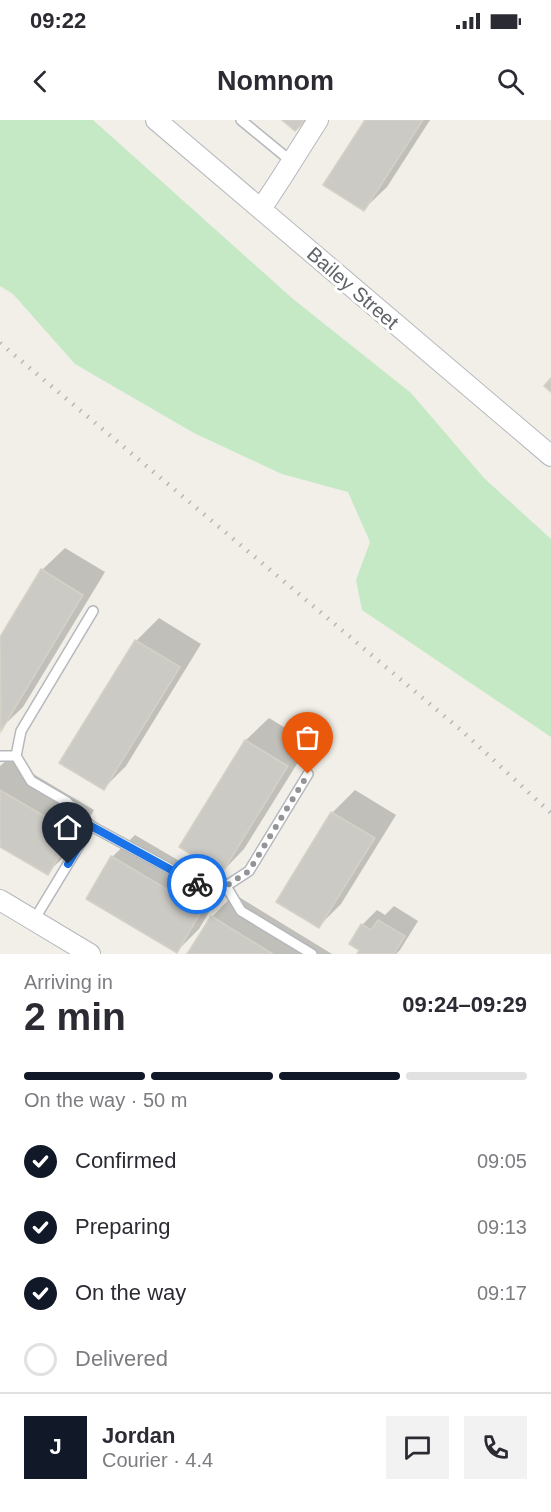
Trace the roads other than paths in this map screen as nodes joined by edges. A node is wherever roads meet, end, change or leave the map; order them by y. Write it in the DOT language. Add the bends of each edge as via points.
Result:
graph roads {
  1 [pos="156,120"];
  2 [pos="241,120"];
  3 [pos="318,120"];
  4 [pos="292,162"];
  5 [pos="261,208"];
  6 [pos="551,456"];
  7 [pos="93,611"];
  8 [pos="0,756"];
  9 [pos="16,756"];
  10 [pos="308,774"];
  11 [pos="91,826"];
  12 [pos="226,886"];
  13 [pos="0,900"];
  14 [pos="34,920"];
  15 [pos="90,954"];
  16 [pos="312,954"];
  1 -- 5 [label="street, Bailey Street"];
  2 -- 4 [label="lane"];
  3 -- 4 [label="street"];
  4 -- 5 [label="street"];
  5 -- 6 [label="street, Bailey Street"];
  7 -- 9 [label="lane" via="21,731"];
  8 -- 9 [label="lane"];
  9 -- 11 [label="lane" via="31,781 67,802"];
  10 -- 12 [label="lane" via="249,871"];
  11 -- 12 [label="lane" via="198,884"];
  11 -- 14 [label="lane"];
  12 -- 16 [label="lane" via="241,911"];
  13 -- 14 [label="street"];
  14 -- 15 [label="street"];
}
